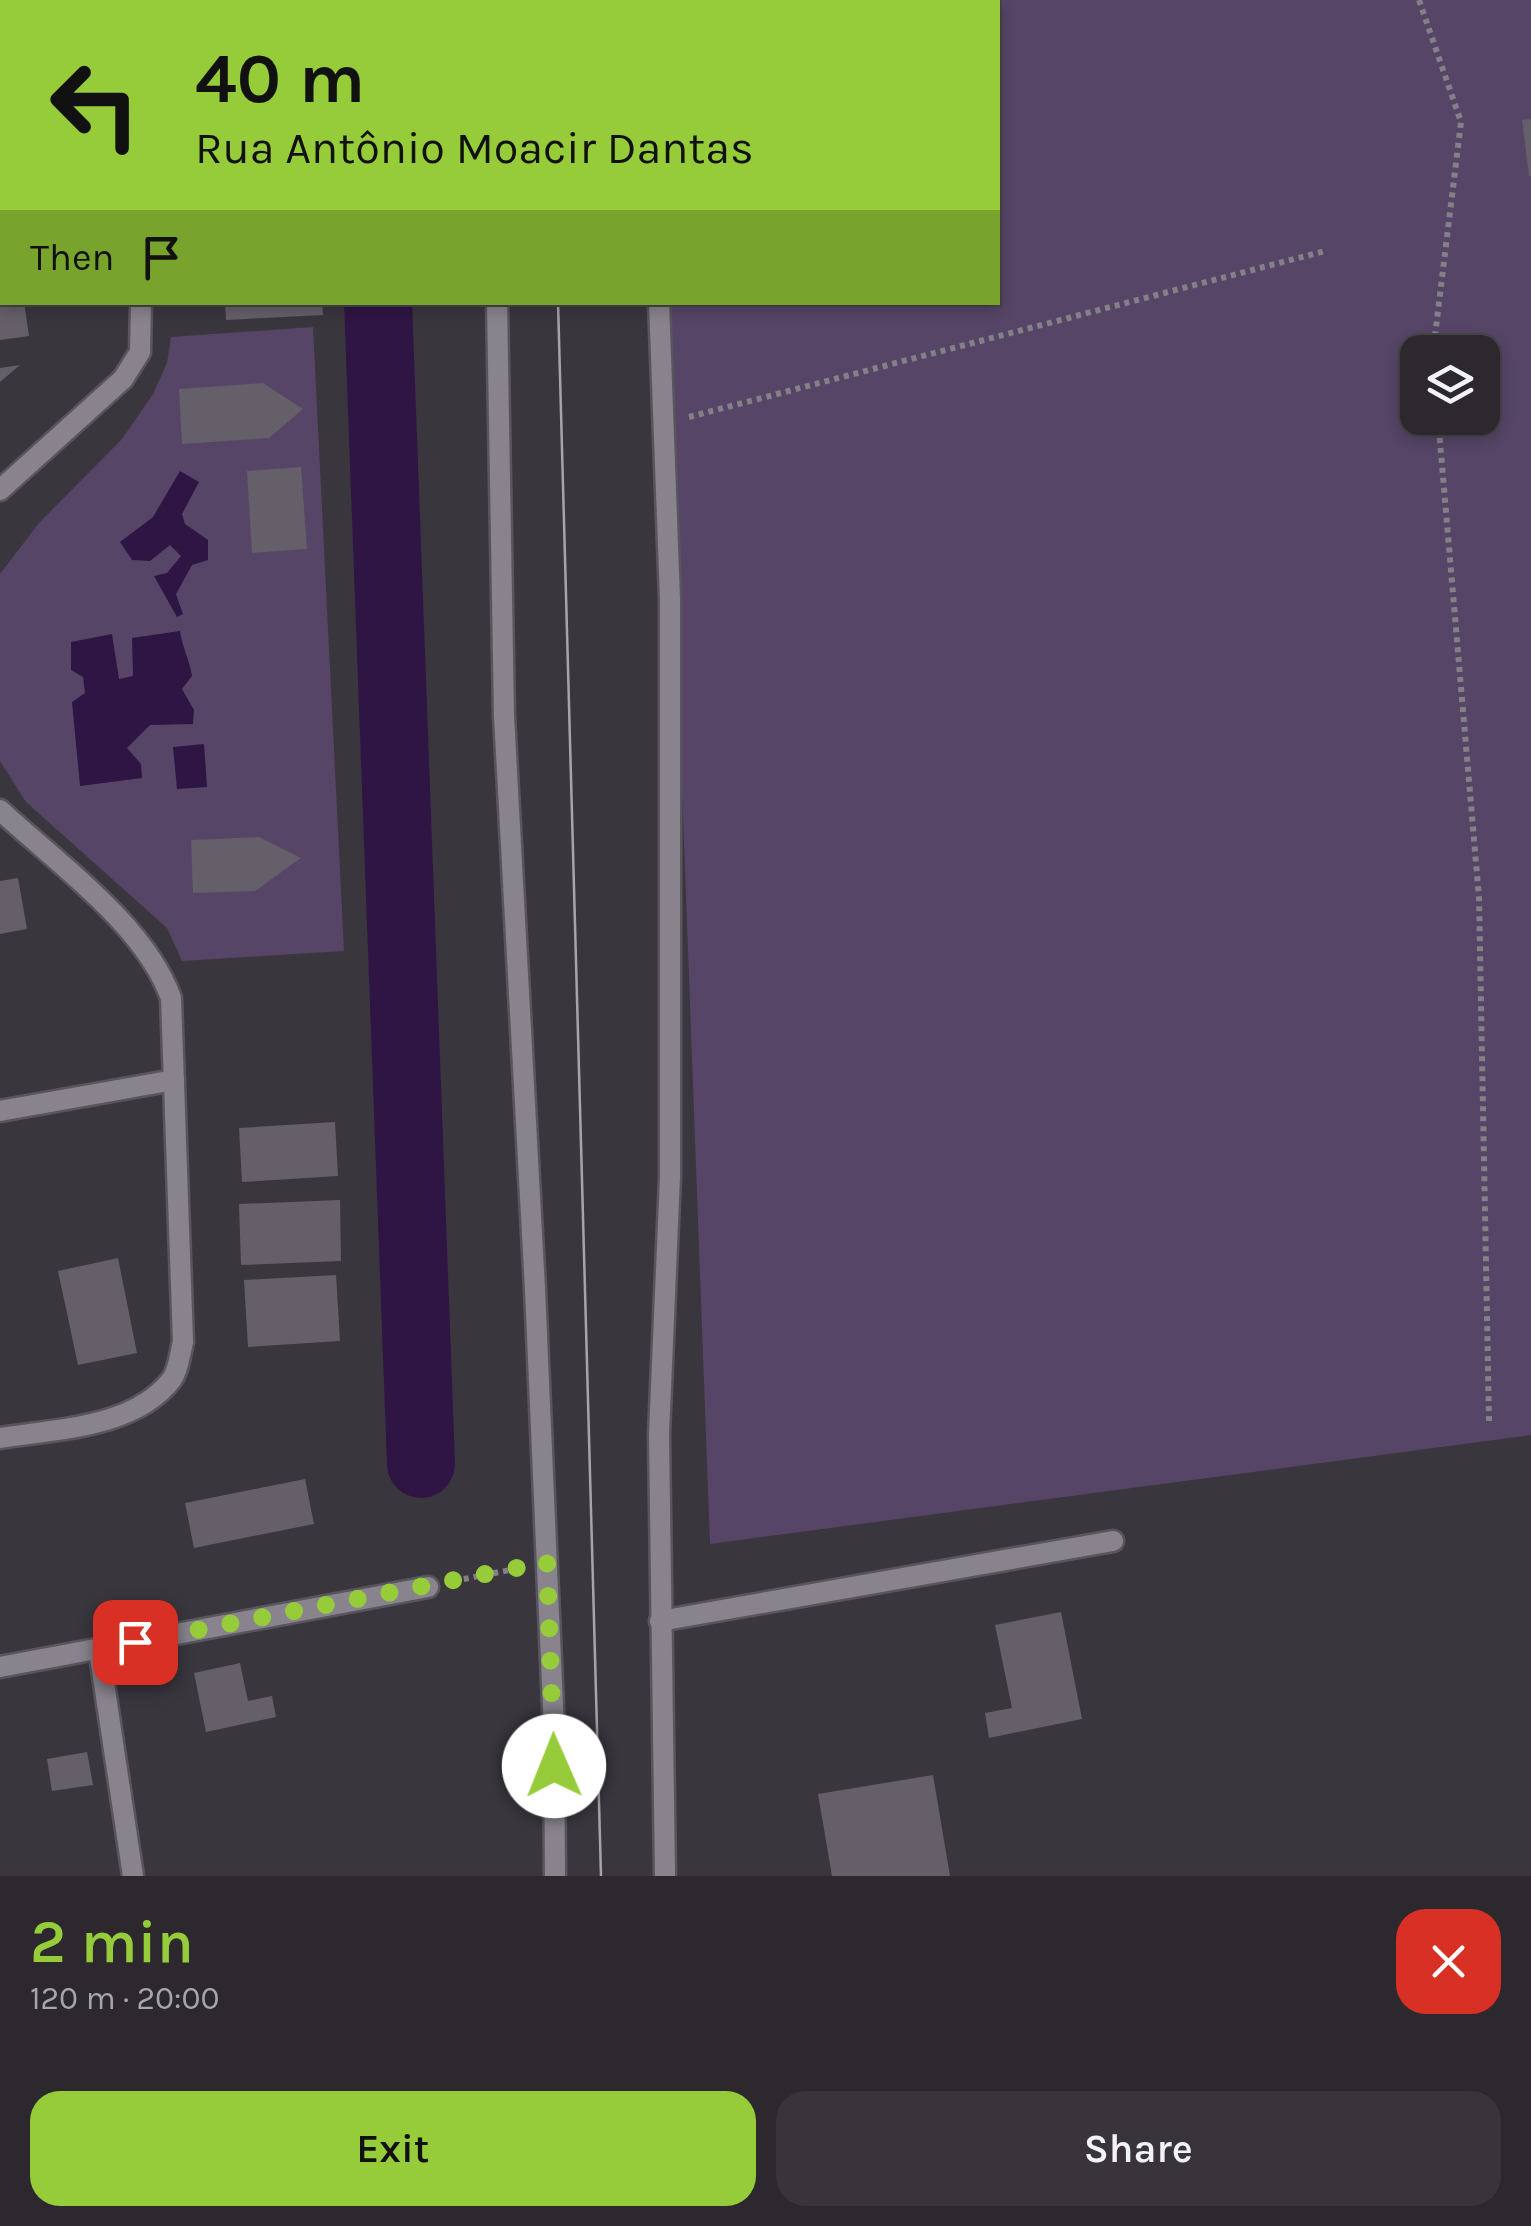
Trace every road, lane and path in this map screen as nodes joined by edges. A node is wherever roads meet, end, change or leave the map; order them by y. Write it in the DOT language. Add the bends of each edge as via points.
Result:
graph roads {
  1 [pos="1419,0"];
  2 [pos="1325,251"];
  3 [pos="141,305"];
  4 [pos="497,305"];
  5 [pos="659,305"];
  6 [pos="1435,335"];
  7 [pos="688,418"];
  8 [pos="1439,435"];
  9 [pos="0,490"];
  10 [pos="0,810"];
  11 [pos="174,1080"];
  12 [pos="0,1111"];
  13 [pos="1489,1421"];
  14 [pos="0,1438"];
  15 [pos="1113,1541"];
  16 [pos="547,1562"];
  17 [pos="428,1586"];
  18 [pos="660,1621"];
  19 [pos="98,1650"];
  20 [pos="0,1667"];
  21 [pos="133,1876"];
  22 [pos="555,1876"];
  23 [pos="666,1876"];
  1 -- 6 [label="path" via="1461,122"];
  2 -- 7 [label="path"];
  3 -- 9 [label="street" via="140,352 123,379"];
  4 -- 16 [label="street" via="504,716"];
  5 -- 18 [label="street" via="670,599 671,928"];
  8 -- 13 [label="path" via="1479,898"];
  10 -- 11 [label="street" via="142,943 162,972 172,998"];
  11 -- 12 [label="street"];
  11 -- 14 [label="street" via="183,1342 174,1376 149,1401 122,1414"];
  15 -- 18 [label="street"];
  16 -- 17 [label="path"];
  16 -- 22 [label="street"];
  17 -- 19 [label="street"];
  18 -- 23 [label="street"];
  19 -- 20 [label="street"];
  19 -- 21 [label="street"];
}
